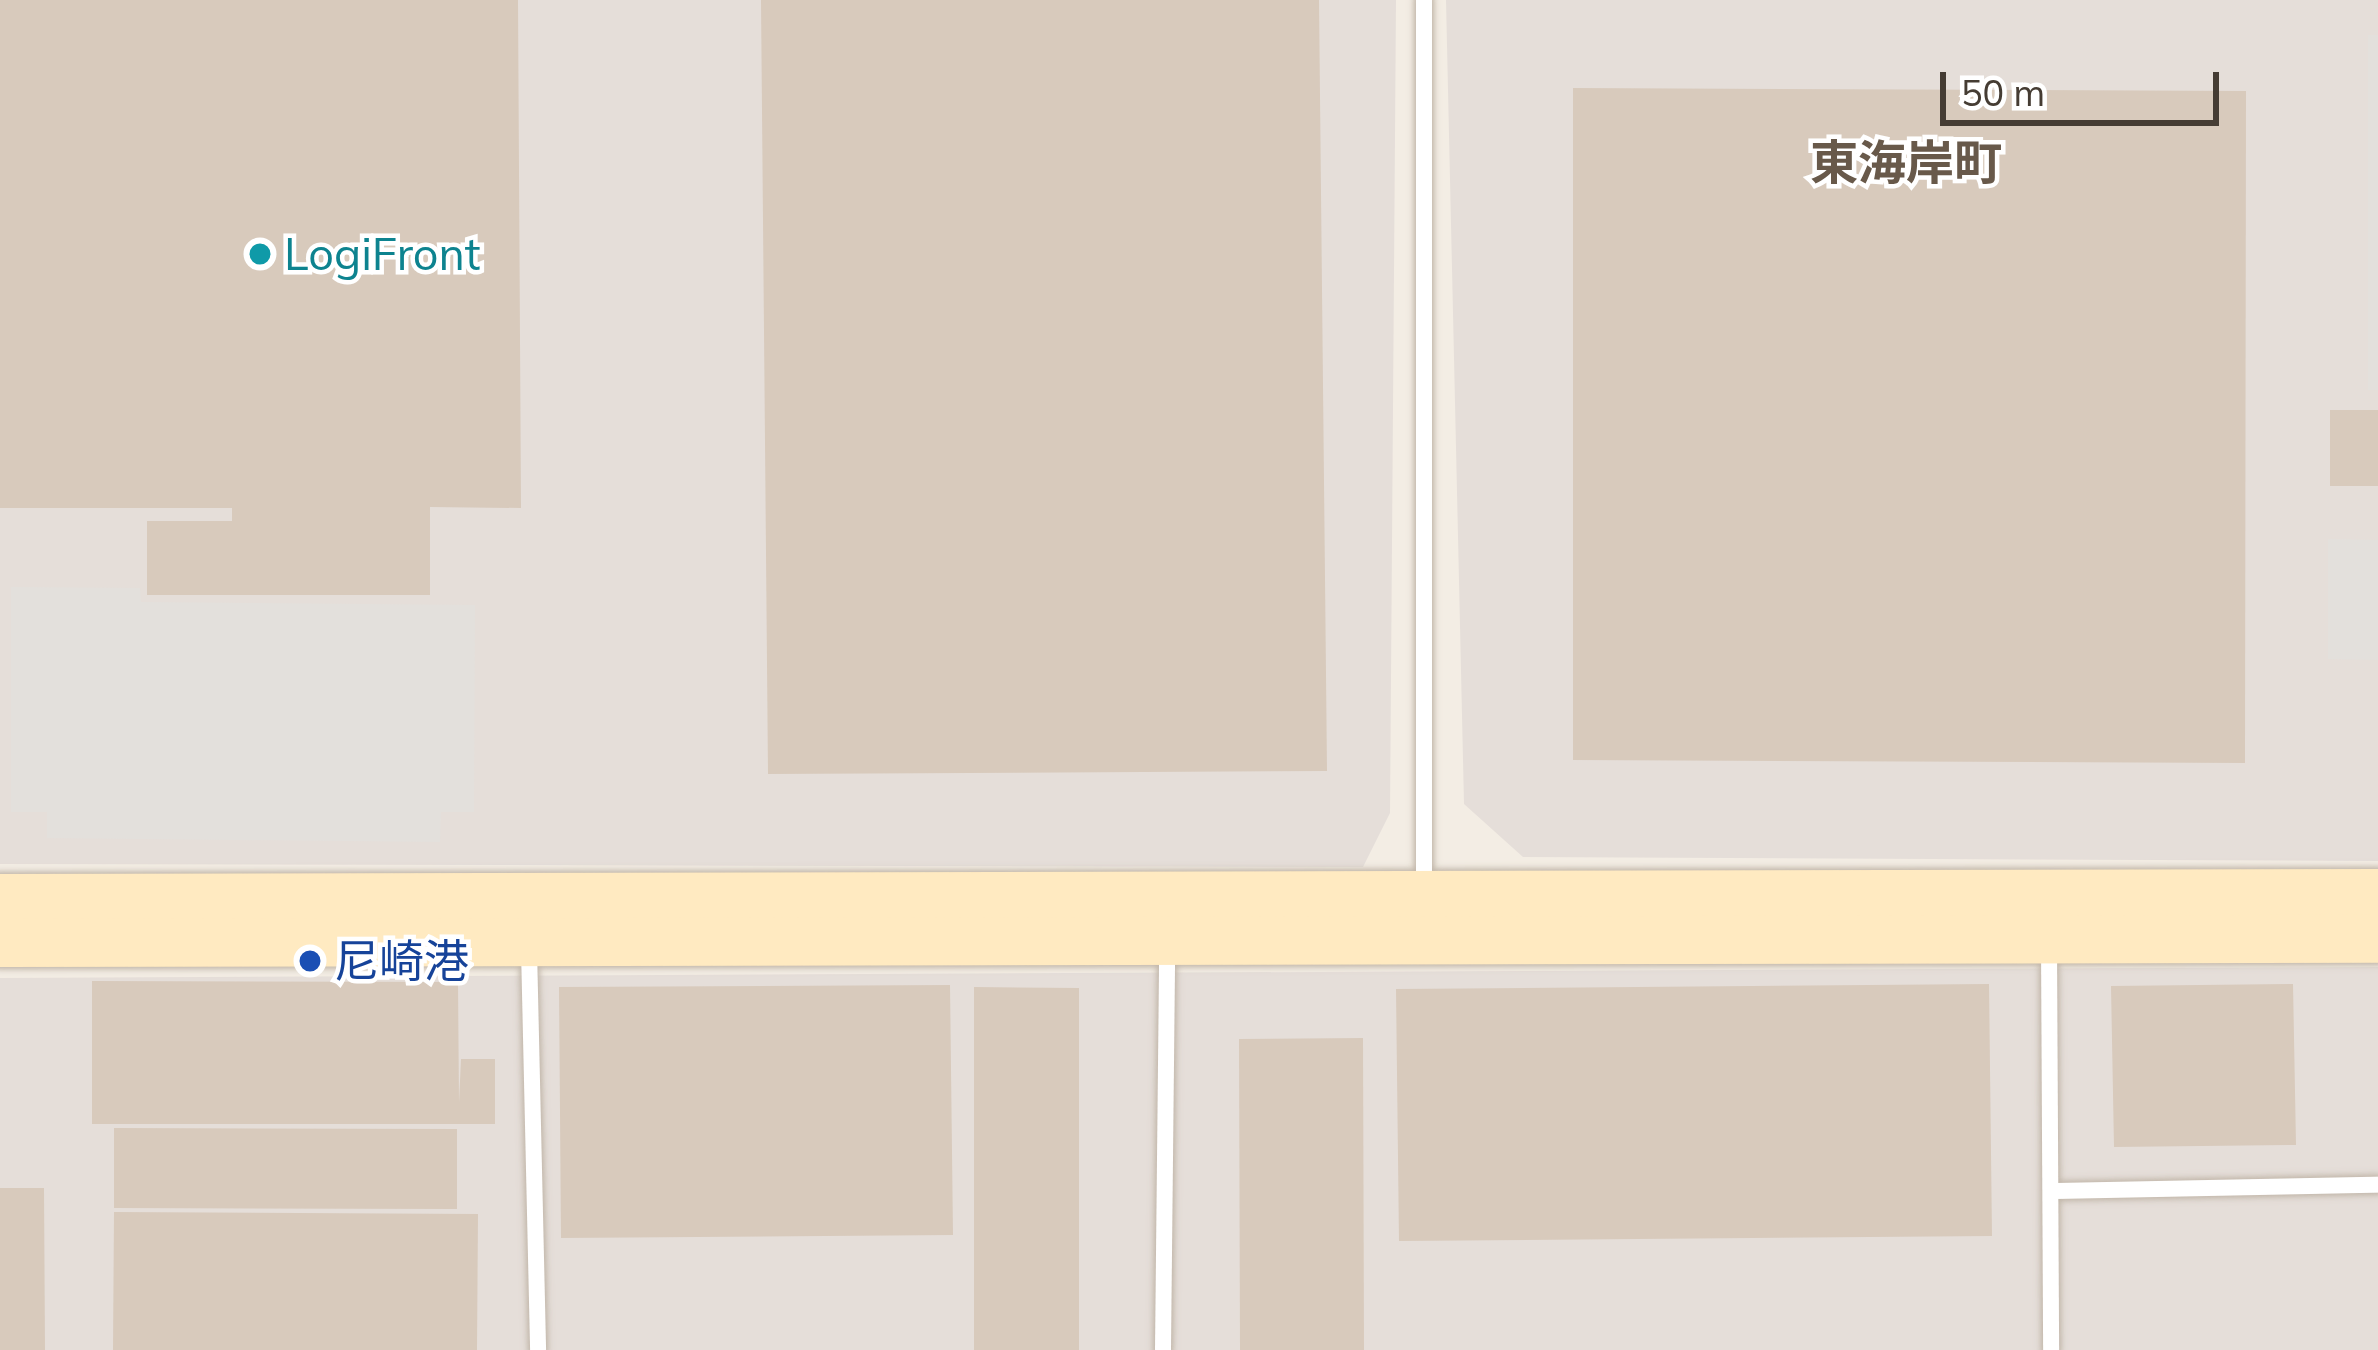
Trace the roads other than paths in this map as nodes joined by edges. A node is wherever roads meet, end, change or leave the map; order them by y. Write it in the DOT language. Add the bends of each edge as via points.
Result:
graph roads {
  1 [pos="1424,0"];
  2 [pos="2378,893"];
  3 [pos="1424,896"];
  4 [pos="0,898"];
  5 [pos="2048,917"];
  6 [pos="529,920"];
  7 [pos="1167,920"];
  8 [pos="2378,939"];
  9 [pos="0,943"];
  10 [pos="2378,1185"];
  11 [pos="2051,1191"];
  12 [pos="538,1350"];
  13 [pos="1163,1350"];
  14 [pos="2051,1350"];
  1 -- 3 [label="lane"];
  2 -- 5 [label="street"];
  3 -- 5 [label="street"];
  3 -- 7 [label="street"];
  4 -- 6 [label="street"];
  5 -- 7 [label="street"];
  5 -- 8 [label="street"];
  5 -- 11 [label="lane"];
  6 -- 7 [label="street"];
  6 -- 9 [label="street"];
  6 -- 12 [label="lane"];
  7 -- 13 [label="lane"];
  10 -- 11 [label="lane"];
  11 -- 14 [label="lane"];
}
